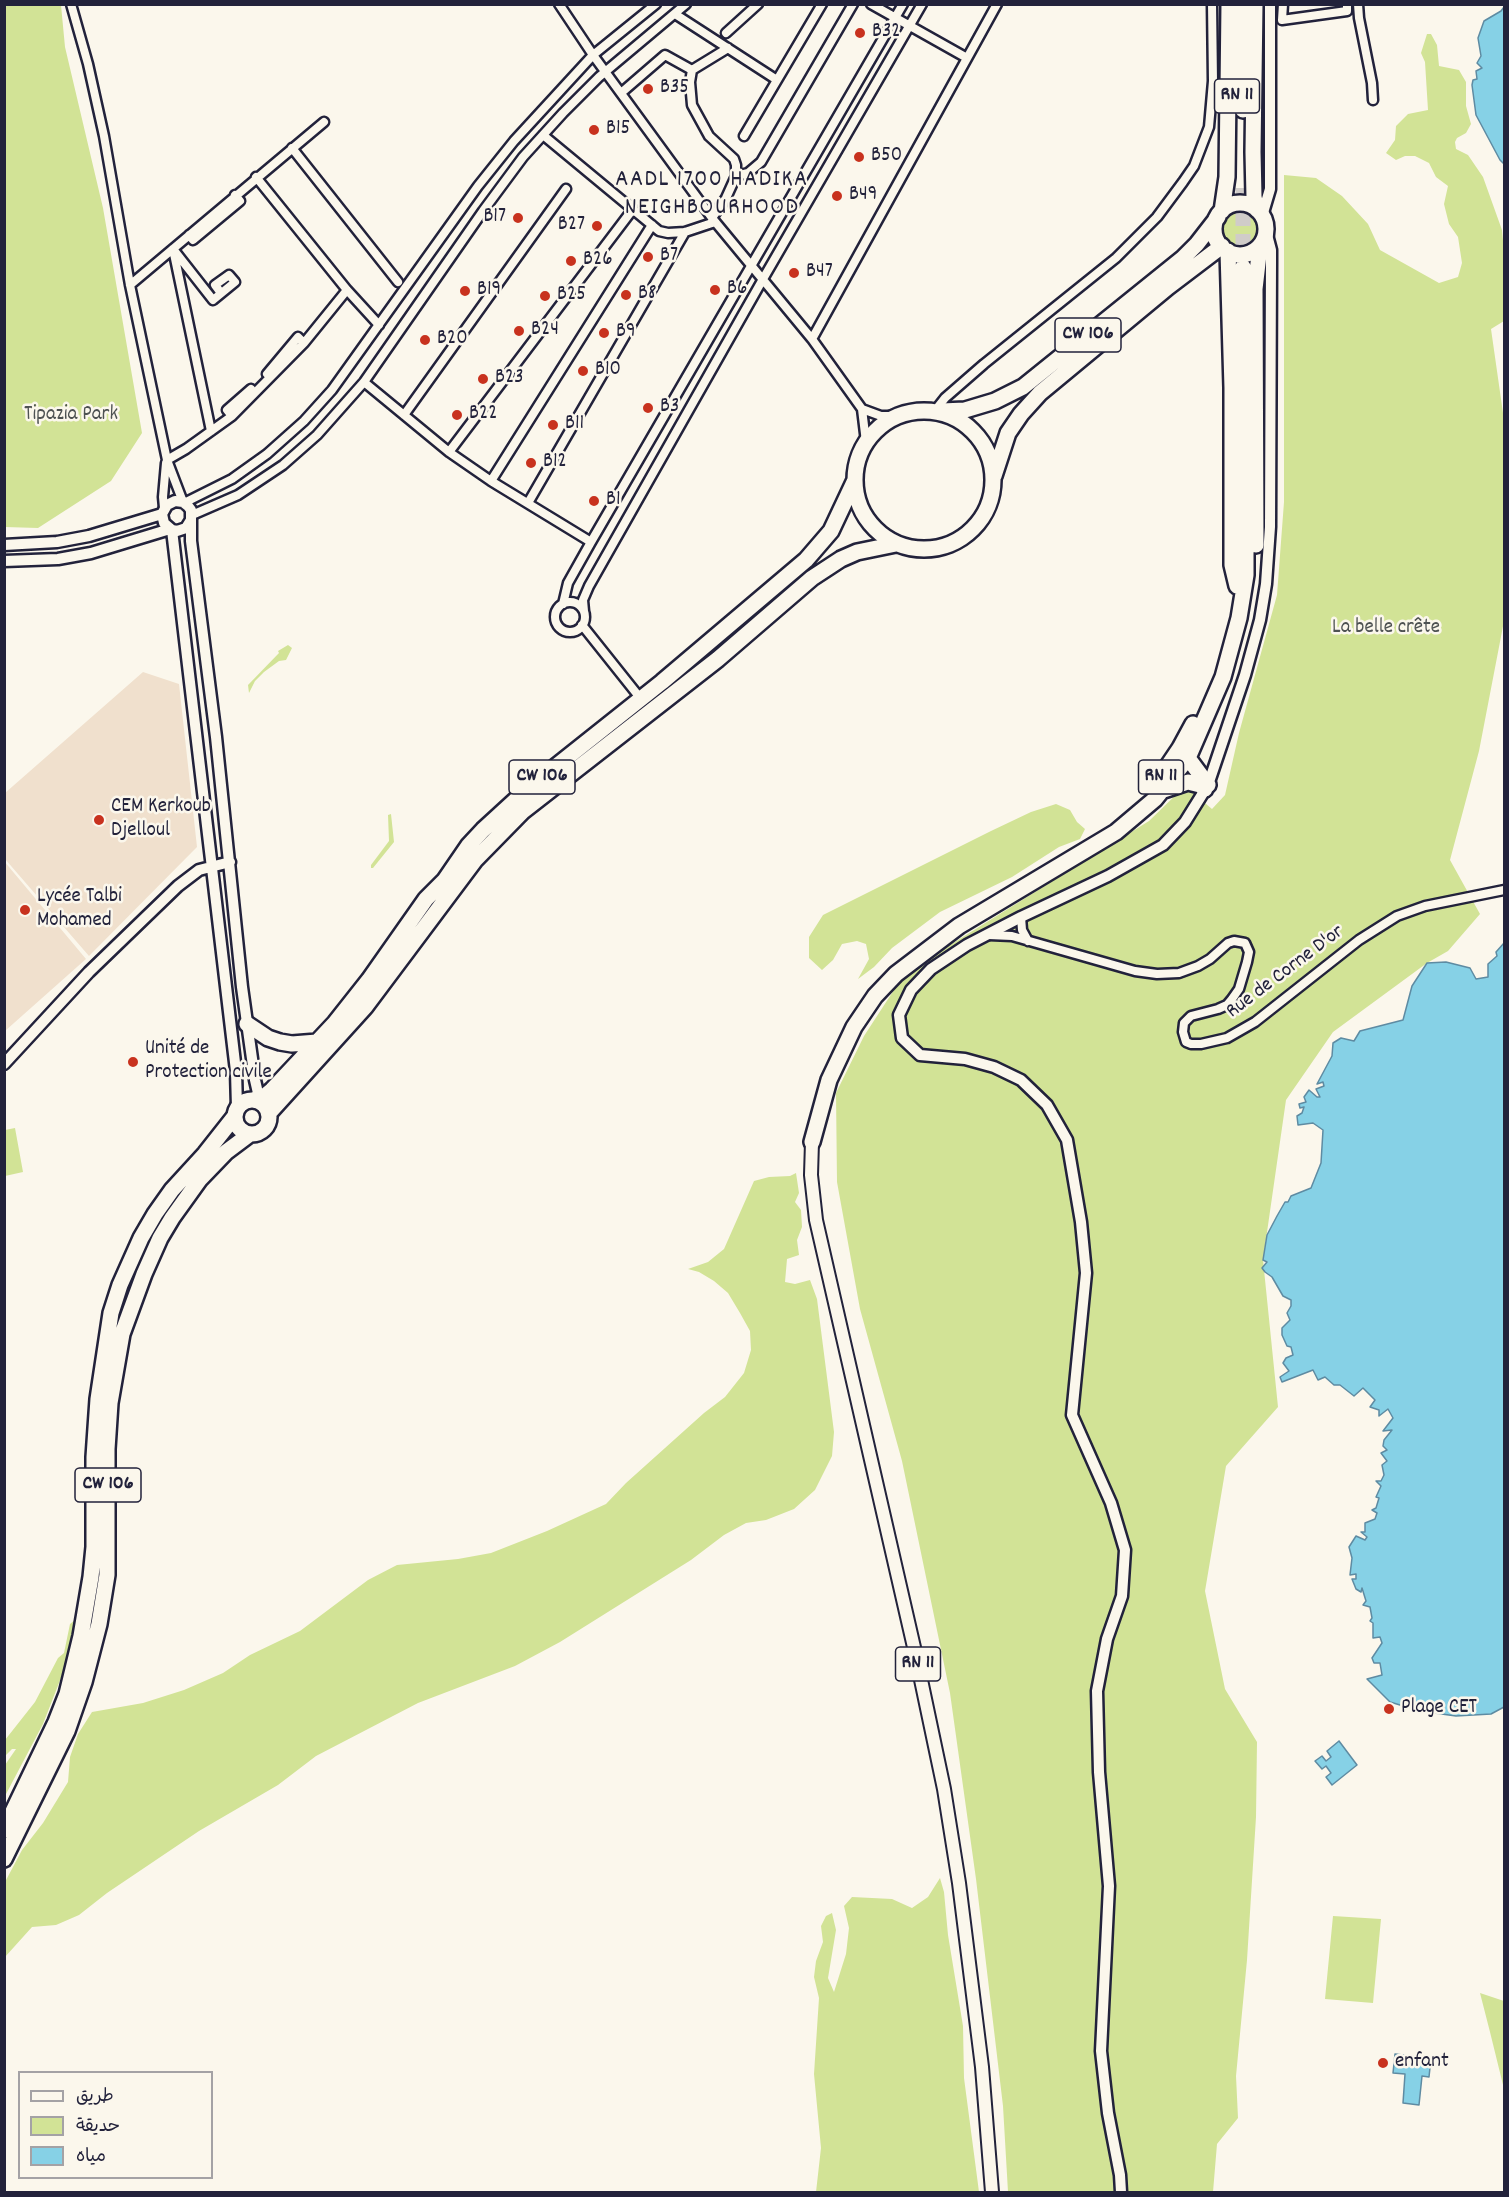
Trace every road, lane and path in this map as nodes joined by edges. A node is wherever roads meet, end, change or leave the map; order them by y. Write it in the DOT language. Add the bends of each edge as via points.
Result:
graph roads {
  1 [pos="71,4"];
  2 [pos="559,4"];
  3 [pos="656,4"];
  4 [pos="686,4"];
  5 [pos="758,4"];
  6 [pos="822,4"];
  7 [pos="853,4"];
  8 [pos="871,4"];
  9 [pos="903,4"];
  10 [pos="922,4"];
  11 [pos="997,4"];
  12 [pos="1212,4"];
  13 [pos="1229,4"];
  14 [pos="1237,4"];
  15 [pos="1243,4"];
  16 [pos="1255,4"];
  17 [pos="1270,4"];
  18 [pos="1283,4"];
  19 [pos="1347,4"];
  20 [pos="1358,4"];
  21 [pos="675,14"];
  22 [pos="896,19"];
  23 [pos="910,26"];
  24 [pos="726,33"];
  25 [pos="728,48"];
  26 [pos="593,55"];
  27 [pos="967,58"];
  28 [pos="692,70"];
  29 [pos="605,71"];
  30 [pos="777,80"];
  31 [pos="621,93"];
  32 [pos="1373,100"];
  33 [pos="324,122"];
  34 [pos="543,135"];
  35 [pos="744,136"];
  36 [pos="292,148"];
  37 [pos="736,176"];
  38 [pos="256,177"];
  39 [pos="566,189"];
  40 [pos="633,208"];
  41 [pos="1260,213"];
  42 [pos="1220,214"];
  43 [pos="713,220"];
  44 [pos="652,225"];
  45 [pos="685,232"];
  46 [pos="1263,238"];
  47 [pos="173,249"];
  48 [pos="1225,249"];
  49 [pos="751,264"];
  50 [pos="1240,267"];
  51 [pos="1184,274"];
  52 [pos="763,279"];
  53 [pos="398,282"];
  54 [pos="1229,283"];
  55 [pos="130,285"];
  56 [pos="347,290"];
  57 [pos="221,293"];
  58 [pos="379,325"];
  59 [pos="812,339"];
  60 [pos="364,382"];
  61 [pos="862,409"];
  62 [pos="934,411"];
  63 [pos="404,415"];
  64 [pos="895,416"];
  65 [pos="211,431"];
  66 [pos="866,442"];
  67 [pos="449,452"];
  68 [pos="167,460"];
  69 [pos="855,480"];
  70 [pos="491,481"];
  71 [pos="993,482"];
  72 [pos="184,502"];
  73 [pos="528,503"];
  74 [pos="163,511"];
  75 [pos="191,517"];
  76 [pos="171,529"];
  77 [pos="591,542"];
  78 [pos="896,544"];
  79 [pos="4,545"];
  80 [pos="4,561"];
  81 [pos="1240,590"];
  82 [pos="563,604"];
  83 [pos="584,611"];
  84 [pos="582,625"];
  85 [pos="641,699"];
  86 [pos="1194,722"];
  87 [pos="1188,758"];
  88 [pos="1207,787"];
  89 [pos="1162,791"];
  90 [pos="230,862"];
  91 [pos="212,865"];
  92 [pos="1504,890"];
  93 [pos="1022,917"];
  94 [pos="985,935"];
  95 [pos="1029,942"];
  96 [pos="247,1024"];
  97 [pos="317,1042"];
  98 [pos="4,1064"];
  99 [pos="260,1103"];
  100 [pos="236,1112"];
  101 [pos="250,1134"];
  102 [pos="812,1142"];
  103 [pos="4,1830"];
  104 [pos="4,1860"];
  105 [pos="992,2193"];
  106 [pos="1121,2193"];
  1 -- 55 [label="street" via="99,116"];
  2 -- 26 [label="street"];
  3 -- 26 [label="street"];
  4 -- 21 [label="street"];
  5 -- 24 [label="street"];
  6 -- 30 [label="street"];
  7 -- 37 [label="street" via="761,162 748,173"];
  8 -- 22 [label="street"];
  9 -- 22 [label="street"];
  10 -- 23 [label="street"];
  11 -- 27 [label="street"];
  12 -- 62 [label="street" via="1209,127 1194,166 1157,217 1116,258 984,364"];
  13 -- 42 [label="highway" via="1227,177"];
  14 -- 15 [label="highway, RN 11" via="1240,188"];
  16 -- 41 [label="highway" via="1252,152 1254,196"];
  17 -- 41 [label="street" via="1270,189"];
  18 -- 19 [label="street" via="1282,20 1347,11"];
  20 -- 32 [label="street"];
  21 -- 25 [label="street"];
  21 -- 29 [label="street"];
  22 -- 23 [label="street"];
  22 -- 49 [label="street"];
  23 -- 27 [label="street"];
  23 -- 52 [label="street"];
  25 -- 28 [label="street"];
  25 -- 30 [label="street"];
  26 -- 29 [label="street"];
  26 -- 58 [label="street" via="478,186"];
  27 -- 59 [label="street"];
  28 -- 31 [label="street" via="665,55"];
  28 -- 37 [label="street" via="692,105 709,136 734,159"];
  29 -- 31 [label="street"];
  29 -- 34 [label="street"];
  30 -- 35 [label="street"];
  31 -- 43 [label="street"];
  33 -- 36 [label="street"];
  34 -- 40 [label="street"];
  34 -- 60 [label="street" via="483,211"];
  36 -- 38 [label="street"];
  36 -- 53 [label="street"];
  37 -- 43 [label="street"];
  38 -- 47 [label="street" via="235,195 240,201 194,240 189,235"];
  38 -- 56 [label="street"];
  39 -- 63 [label="street"];
  40 -- 44 [label="street"];
  40 -- 67 [label="street"];
  41 -- 42 [label="highway" via="1244,203 1229,206"];
  41 -- 46 [label="highway"];
  42 -- 48 [label="highway" via="1215,232"];
  42 -- 62 [label="highway, CW 106" via="1183,258 1023,387 965,410"];
  43 -- 45 [label="street"];
  43 -- 49 [label="street"];
  44 -- 45 [label="street" via="668,233"];
  44 -- 70 [label="street"];
  45 -- 73 [label="street"];
  46 -- 48 [label="highway" via="1253,252"];
  46 -- 81 [label="highway" via="1255,289 1256,543 1253,569"];
  46 -- 88 [label="street" via="1271,249 1270,527 1266,584 1247,666"];
  47 -- 55 [label="street"];
  47 -- 57 [label="street" via="213,300"];
  47 -- 65 [label="street"];
  48 -- 51 [label="highway, CW 106"];
  48 -- 54 [label="highway"];
  49 -- 52 [label="street"];
  49 -- 77 [label="street"];
  50 -- 81 [label="highway, RN 11"];
  51 -- 54 [label="highway" via="1213,265 1220,268"];
  51 -- 71 [label="highway, CW 106" via="1040,393 1008,433"];
  52 -- 59 [label="street"];
  52 -- 83 [label="street" via="585,594"];
  54 -- 81 [label="highway" via="1232,565"];
  55 -- 68 [label="street"];
  56 -- 58 [label="street"];
  56 -- 65 [label="street" via="304,344 298,338 269,373 227,410 232,416"];
  58 -- 72 [label="street" via="304,421 232,479"];
  59 -- 61 [label="street"];
  60 -- 63 [label="street"];
  60 -- 75 [label="street" via="317,435 283,465 238,495"];
  61 -- 64 [label="street"];
  61 -- 66 [label="street"];
  62 -- 64 [label="highway"];
  62 -- 71 [label="highway" via="969,428 990,462"];
  63 -- 67 [label="street"];
  64 -- 66 [label="highway"];
  65 -- 68 [label="street"];
  66 -- 69 [label="highway" via="857,460"];
  67 -- 70 [label="street"];
  68 -- 72 [label="street"];
  68 -- 74 [label="street"];
  69 -- 78 [label="highway" via="857,500 866,518"];
  69 -- 85 [label="highway, CW 106" via="837,521 819,547"];
  70 -- 73 [label="street"];
  71 -- 78 [label="highway" via="986,511 974,528 957,541 938,548 916,549"];
  72 -- 74 [label="street" via="171,502"];
  72 -- 75 [label="street"];
  73 -- 77 [label="street"];
  74 -- 76 [label="street" via="164,523"];
  74 -- 79 [label="street" via="89,536"];
  75 -- 76 [label="street" via="182,530"];
  75 -- 90 [label="street"];
  76 -- 80 [label="street" via="91,553"];
  76 -- 91 [label="street"];
  77 -- 82 [label="street" via="568,583"];
  78 -- 99 [label="highway, CW 106" via="857,552 812,578 718,659 523,811 475,860 365,1007"];
  81 -- 86 [label="highway, RN 11" via="1205,700"];
  81 -- 87 [label="highway, RN 11" via="1239,618 1223,677"];
  82 -- 83 [label="street" via="572,602"];
  82 -- 84 [label="street" via="555,616 561,629 575,631"];
  83 -- 84 [label="street"];
  84 -- 85 [label="street"];
  85 -- 97 [label="highway, CW 106" via="530,787 483,830 426,899 353,1001"];
  86 -- 87 [label="highway"];
  86 -- 102 [label="highway, RN 11" via="1158,781 1132,810 930,941 893,970 871,994 840,1044 829,1071 815,1114"];
  87 -- 88 [label="highway"];
  87 -- 89 [label="highway, RN 11"];
  88 -- 89 [label="highway" via="1188,782"];
  88 -- 93 [label="street" via="1185,822 1162,845"];
  89 -- 102 [label="highway, RN 11" via="1116,832 968,920 875,996 841,1052"];
  90 -- 91 [label="street"];
  90 -- 96 [label="street"];
  91 -- 98 [label="street" via="178,886 89,972"];
  91 -- 100 [label="street" via="236,1071"];
  92 -- 95 [label="street, Rue de Corne D'or" via="1425,906 1397,916 1359,940 1255,1022 1227,1038 1201,1044 1186,1042 1184,1023 1191,1016 1218,1009 1232,999 1248,962 1245,943 1228,943 1210,959 1179,973 1157,974"];
  93 -- 94 [label="street"];
  93 -- 95 [label="street" via="1022,930"];
  94 -- 95 [label="street" via="1003,934"];
  94 -- 106 [label="street" via="931,969 911,990 899,1015 902,1038 920,1055 965,1059 1021,1080 1047,1105 1067,1140 1086,1273 1072,1415 1111,1503 1125,1550 1122,1596 1107,1639 1097,1691 1109,1886 1101,2051"];
  96 -- 97 [label="highway" via="280,1042"];
  96 -- 99 [label="street"];
  97 -- 99 [label="highway, CW 106"];
  99 -- 100 [label="highway" via="246,1101"];
  99 -- 101 [label="highway" via="269,1121 260,1132"];
  100 -- 101 [label="highway" via="239,1128"];
  100 -- 103 [label="highway, CW 106" via="154,1214 120,1285 111,1313 98,1399 94,1547 81,1636 63,1704"];
  101 -- 104 [label="highway, CW 106" via="226,1152 184,1199 160,1238 125,1324 110,1403 107,1575 99,1624 67,1731"];
  102 -- 105 [label="main road, RN 11" via="816,1220 944,1789 982,2067"];
}
